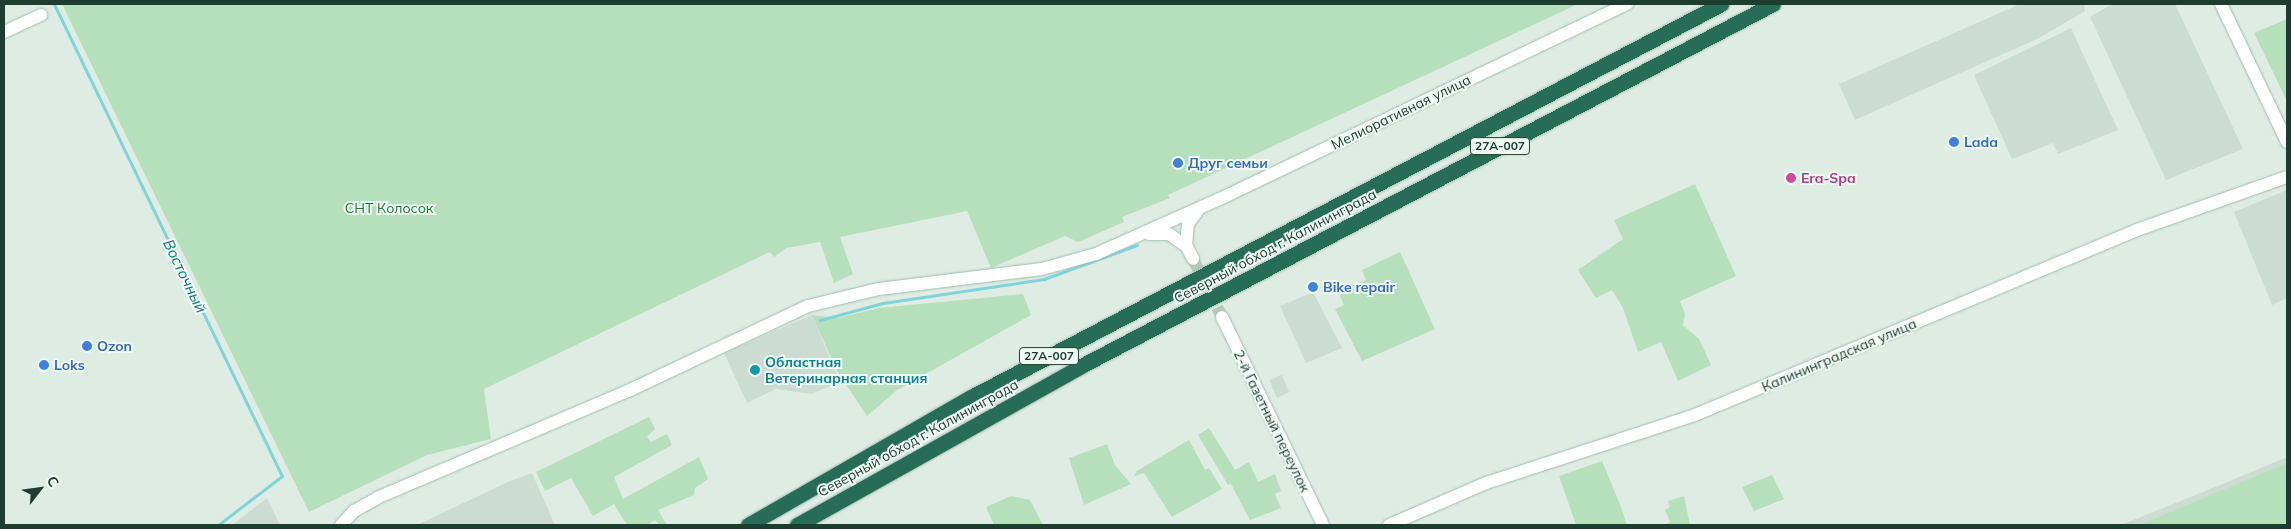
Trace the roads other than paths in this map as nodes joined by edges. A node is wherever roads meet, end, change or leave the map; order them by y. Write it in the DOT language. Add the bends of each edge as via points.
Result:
graph roads {
  1 [pos="1627,4"];
  2 [pos="1721,4"];
  3 [pos="1773,4"];
  4 [pos="2221,4"];
  5 [pos="40,15"];
  6 [pos="4,32"];
  7 [pos="2287,142"];
  8 [pos="2287,177"];
  9 [pos="1200,208"];
  10 [pos="1174,220"];
  11 [pos="1142,235"];
  12 [pos="1186,246"];
  13 [pos="1193,259"];
  14 [pos="1222,317"];
  15 [pos="341,525"];
  16 [pos="748,525"];
  17 [pos="797,525"];
  18 [pos="1323,525"];
  19 [pos="1388,525"];
  1 -- 9 [label="street, Мелиоративная улица"];
  2 -- 16 [label="highway, Северный обход г. Калининграда / 27А-007" via="980,392"];
  3 -- 17 [label="highway, Северный обход г. Калининграда / 27А-007" via="1081,366"];
  4 -- 7 [label="street"];
  5 -- 6 [label="street"];
  8 -- 19 [label="street, Калининградская улица" via="2138,230 1695,415 1486,483"];
  9 -- 10 [label="street, Мелиоративная улица"];
  9 -- 12 [label="street" via="1188,224"];
  10 -- 11 [label="street, Мелиоративная улица"];
  10 -- 12 [label="street"];
  11 -- 12 [label="street" via="1168,234"];
  11 -- 15 [label="street, Мелиоративная улица" via="1080,259 1042,269 879,289 808,306 619,395 377,498 354,511"];
  12 -- 13 [label="street"];
  14 -- 18 [label="street, 2-й Газетный переулок"];
}
